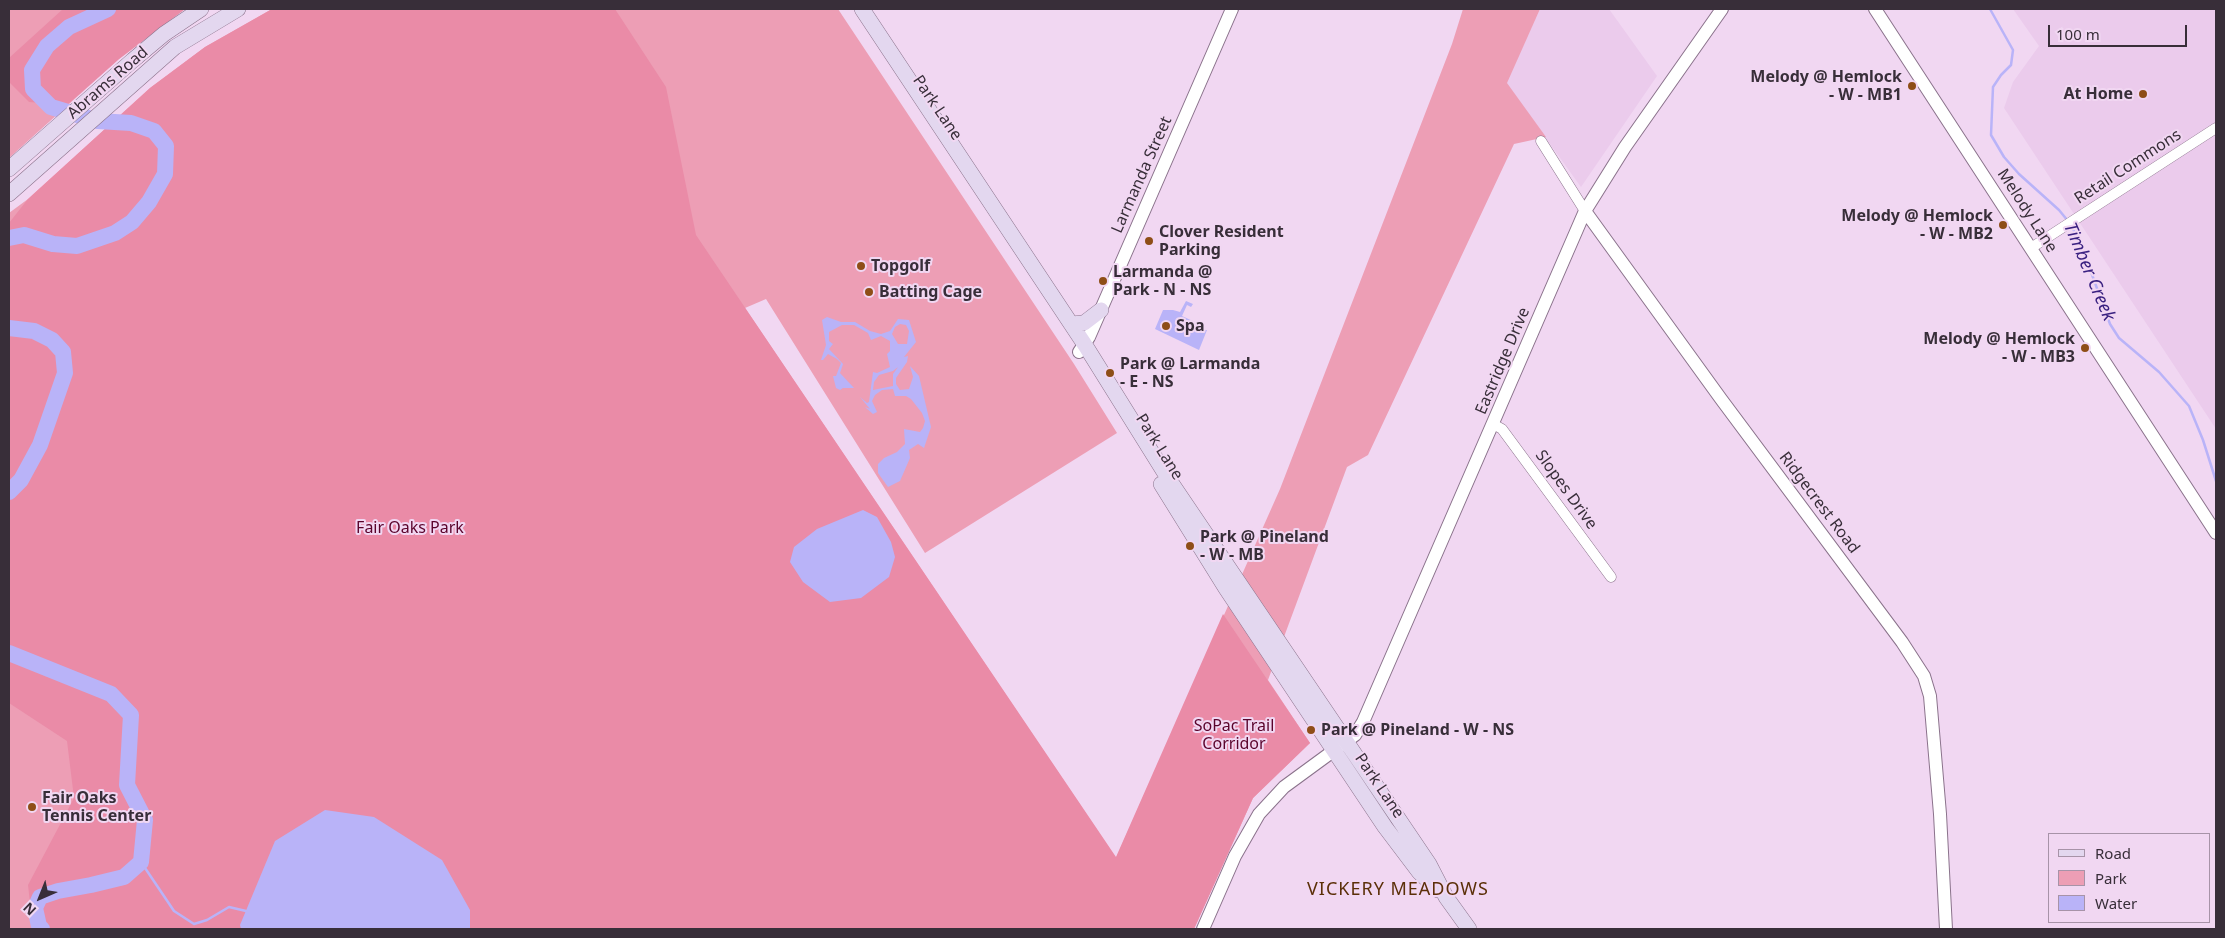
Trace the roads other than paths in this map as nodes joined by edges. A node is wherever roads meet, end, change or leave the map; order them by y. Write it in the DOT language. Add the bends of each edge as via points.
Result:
graph roads {
  1 [pos="201,9"];
  2 [pos="238,9"];
  3 [pos="850,9"];
  4 [pos="862,9"];
  5 [pos="1232,9"];
  6 [pos="1722,9"];
  7 [pos="1875,9"];
  8 [pos="2216,128"];
  9 [pos="1540,141"];
  10 [pos="11,167"];
  11 [pos="9,194"];
  12 [pos="1585,211"];
  13 [pos="2031,248"];
  14 [pos="1101,310"];
  15 [pos="1071,324"];
  16 [pos="1082,349"];
  17 [pos="1494,424"];
  18 [pos="2216,533"];
  19 [pos="1610,577"];
  20 [pos="1340,747"];
  21 [pos="1203,929"];
  22 [pos="1469,929"];
  23 [pos="1946,929"];
  1 -- 10 [label="main road, Abrams Road" via="146,49"];
  2 -- 11 [label="main road, Abrams Road" via="175,47"];
  3 -- 16 [label="main road, Park Lane"];
  4 -- 15 [label="main road, Park Lane"];
  5 -- 14 [label="street, Larmanda Street"];
  6 -- 12 [label="street, Eastridge Drive" via="1625,147"];
  7 -- 13 [label="street, Melody Lane"];
  8 -- 13 [label="street, Retail Commons"];
  9 -- 12 [label="street, Ridgecrest Road"];
  12 -- 17 [label="street, Eastridge Drive"];
  12 -- 23 [label="street, Ridgecrest Road" via="1902,642 1928,684"];
  13 -- 18 [label="street, Melody Lane"];
  14 -- 15 [label="main road" via="1084,323"];
  14 -- 16 [label="street, Larmanda Street"];
  15 -- 16 [label="main road, Park Lane"];
  16 -- 20 [label="main road, Park Lane"];
  17 -- 19 [label="street, Slopes Drive" via="1502,429"];
  17 -- 20 [label="street, Eastridge Drive" via="1369,709 1355,735"];
  20 -- 21 [label="street, Eastridge Drive" via="1284,787 1259,814 1235,856"];
  20 -- 22 [label="main road, Park Lane" via="1385,827"];
}
